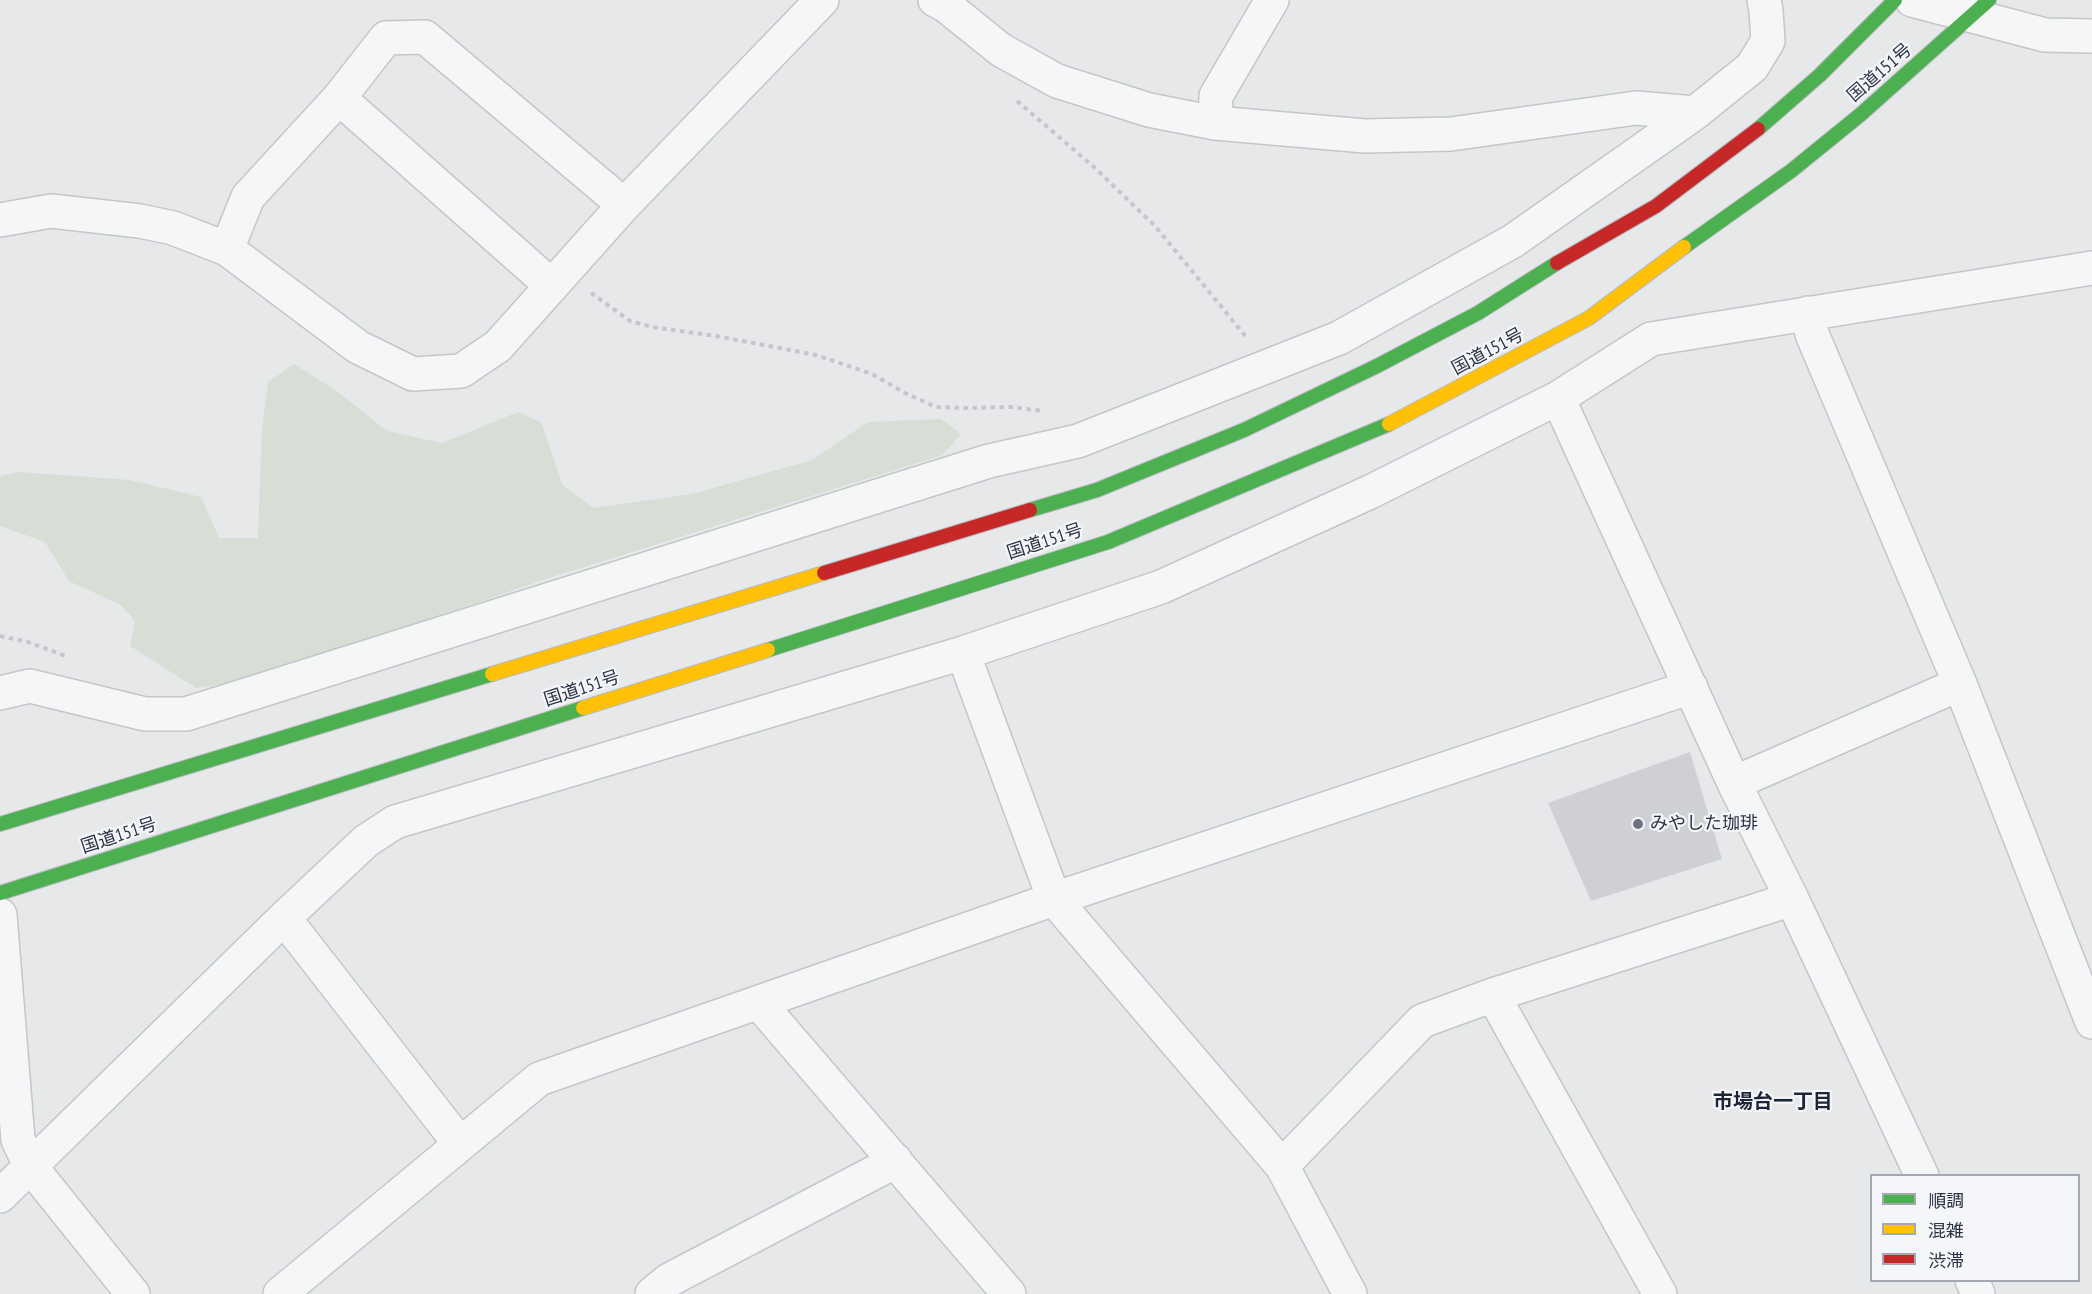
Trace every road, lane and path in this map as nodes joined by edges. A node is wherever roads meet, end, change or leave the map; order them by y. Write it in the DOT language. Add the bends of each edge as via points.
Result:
graph roads {
  1 [pos="822,0"];
  2 [pos="935,0"];
  3 [pos="1272,0"];
  4 [pos="1764,0"];
  5 [pos="1895,0"];
  6 [pos="1912,0"];
  7 [pos="1981,8"];
  8 [pos="2092,36"];
  9 [pos="339,98"];
  10 [pos="1013,98"];
  11 [pos="1695,113"];
  12 [pos="1215,123"];
  13 [pos="624,205"];
  14 [pos="0,220"];
  15 [pos="227,249"];
  16 [pos="2092,268"];
  17 [pos="558,280"];
  18 [pos="1808,313"];
  19 [pos="1260,369"];
  20 [pos="1558,399"];
  21 [pos="1044,411"];
  22 [pos="963,653"];
  23 [pos="1960,684"];
  24 [pos="1691,687"];
  25 [pos="0,693"];
  26 [pos="1734,783"];
  27 [pos="0,824"];
  28 [pos="0,893"];
  29 [pos="1054,899"];
  30 [pos="1792,899"];
  31 [pos="0,915"];
  32 [pos="284,918"];
  33 [pos="1493,995"];
  34 [pos="759,1003"];
  35 [pos="2092,1022"];
  36 [pos="460,1144"];
  37 [pos="895,1160"];
  38 [pos="1282,1166"];
  39 [pos="31,1167"];
  40 [pos="1921,1174"];
  41 [pos="0,1196"];
  42 [pos="133,1294"];
  43 [pos="280,1294"];
  44 [pos="652,1294"];
  45 [pos="1009,1294"];
  46 [pos="1350,1294"];
  47 [pos="1660,1294"];
  1 -- 13 [label="street"];
  2 -- 12 [label="street" via="1001,50 1057,81 1149,110"];
  3 -- 12 [label="street" via="1216,96"];
  4 -- 11 [label="street" via="1768,41 1752,67"];
  5 -- 27 [label="highway, 国道151号" via="1820,75 1769,119 1656,206 1478,313 1244,430 1097,490"];
  6 -- 7 [label="street"];
  7 -- 8 [label="street" via="2045,34"];
  7 -- 28 [label="highway, 国道151号" via="1791,171 1589,318 1398,420 1108,542"];
  9 -- 13 [label="street" via="386,38 425,37"];
  9 -- 15 [label="street" via="248,197"];
  9 -- 17 [label="street"];
  10 -- 19 [label="path" via="1155,226 1252,345"];
  11 -- 12 [label="street" via="1636,108 1451,134 1376,136"];
  11 -- 19 [label="street" via="1513,240 1339,338"];
  13 -- 17 [label="street"];
  14 -- 15 [label="street" via="51,211 140,221 172,228"];
  15 -- 17 [label="street" via="358,347 413,374 461,371 498,346"];
  16 -- 18 [label="street"];
  17 -- 21 [label="path" via="630,321 816,355 872,374 936,406"];
  18 -- 20 [label="street" via="1651,339"];
  18 -- 23 [label="street" via="1812,333"];
  19 -- 25 [label="street" via="1078,441 989,461 186,714 145,714 30,686"];
  20 -- 22 [label="street" via="1370,492 1161,587"];
  20 -- 24 [label="street"];
  22 -- 29 [label="street"];
  22 -- 32 [label="street" via="396,822 366,841"];
  23 -- 26 [label="street"];
  23 -- 35 [label="street"];
  24 -- 26 [label="street"];
  24 -- 29 [label="street"];
  26 -- 30 [label="street"];
  29 -- 34 [label="street"];
  29 -- 38 [label="street"];
  30 -- 33 [label="street"];
  30 -- 40 [label="street"];
  31 -- 39 [label="street" via="18,1140"];
  32 -- 36 [label="street"];
  32 -- 39 [label="street"];
  33 -- 38 [label="street" via="1422,1021"];
  33 -- 47 [label="street"];
  34 -- 36 [label="street" via="539,1079"];
  34 -- 37 [label="street"];
  36 -- 43 [label="street"];
  37 -- 44 [label="street" via="669,1280"];
  37 -- 45 [label="street"];
  38 -- 46 [label="street"];
  39 -- 41 [label="street"];
  39 -- 42 [label="street"];
}
